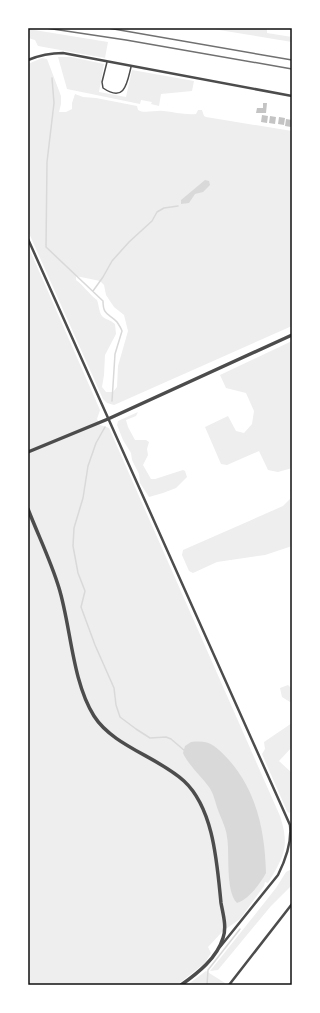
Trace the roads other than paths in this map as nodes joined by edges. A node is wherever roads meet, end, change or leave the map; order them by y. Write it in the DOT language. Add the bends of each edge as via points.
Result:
graph roads {
  1 [pos="28,60"];
  2 [pos="107,62"];
  3 [pos="131,66"];
  4 [pos="292,96"];
  5 [pos="28,239"];
  6 [pos="292,334"];
  7 [pos="108,419"];
  8 [pos="28,452"];
  9 [pos="28,509"];
  10 [pos="292,904"];
  11 [pos="218,949"];
  12 [pos="181,985"];
  13 [pos="229,985"];
  1 -- 2 [label="street" via="39,55 55,53"];
  2 -- 3 [label="street"];
  2 -- 3 [label="lane" via="103,88 117,93 126,87"];
  3 -- 4 [label="street"];
  5 -- 7 [label="street"];
  6 -- 7 [label="street"];
  7 -- 8 [label="street"];
  7 -- 11 [label="street" via="290,824 291,837 285,861 278,875"];
  9 -- 11 [label="street" via="59,588 82,690 94,716 107,730 167,767 185,782 201,805 214,845 224,925 224,937"];
  10 -- 13 [label="street"];
  11 -- 12 [label="street" via="206,964"];
}
